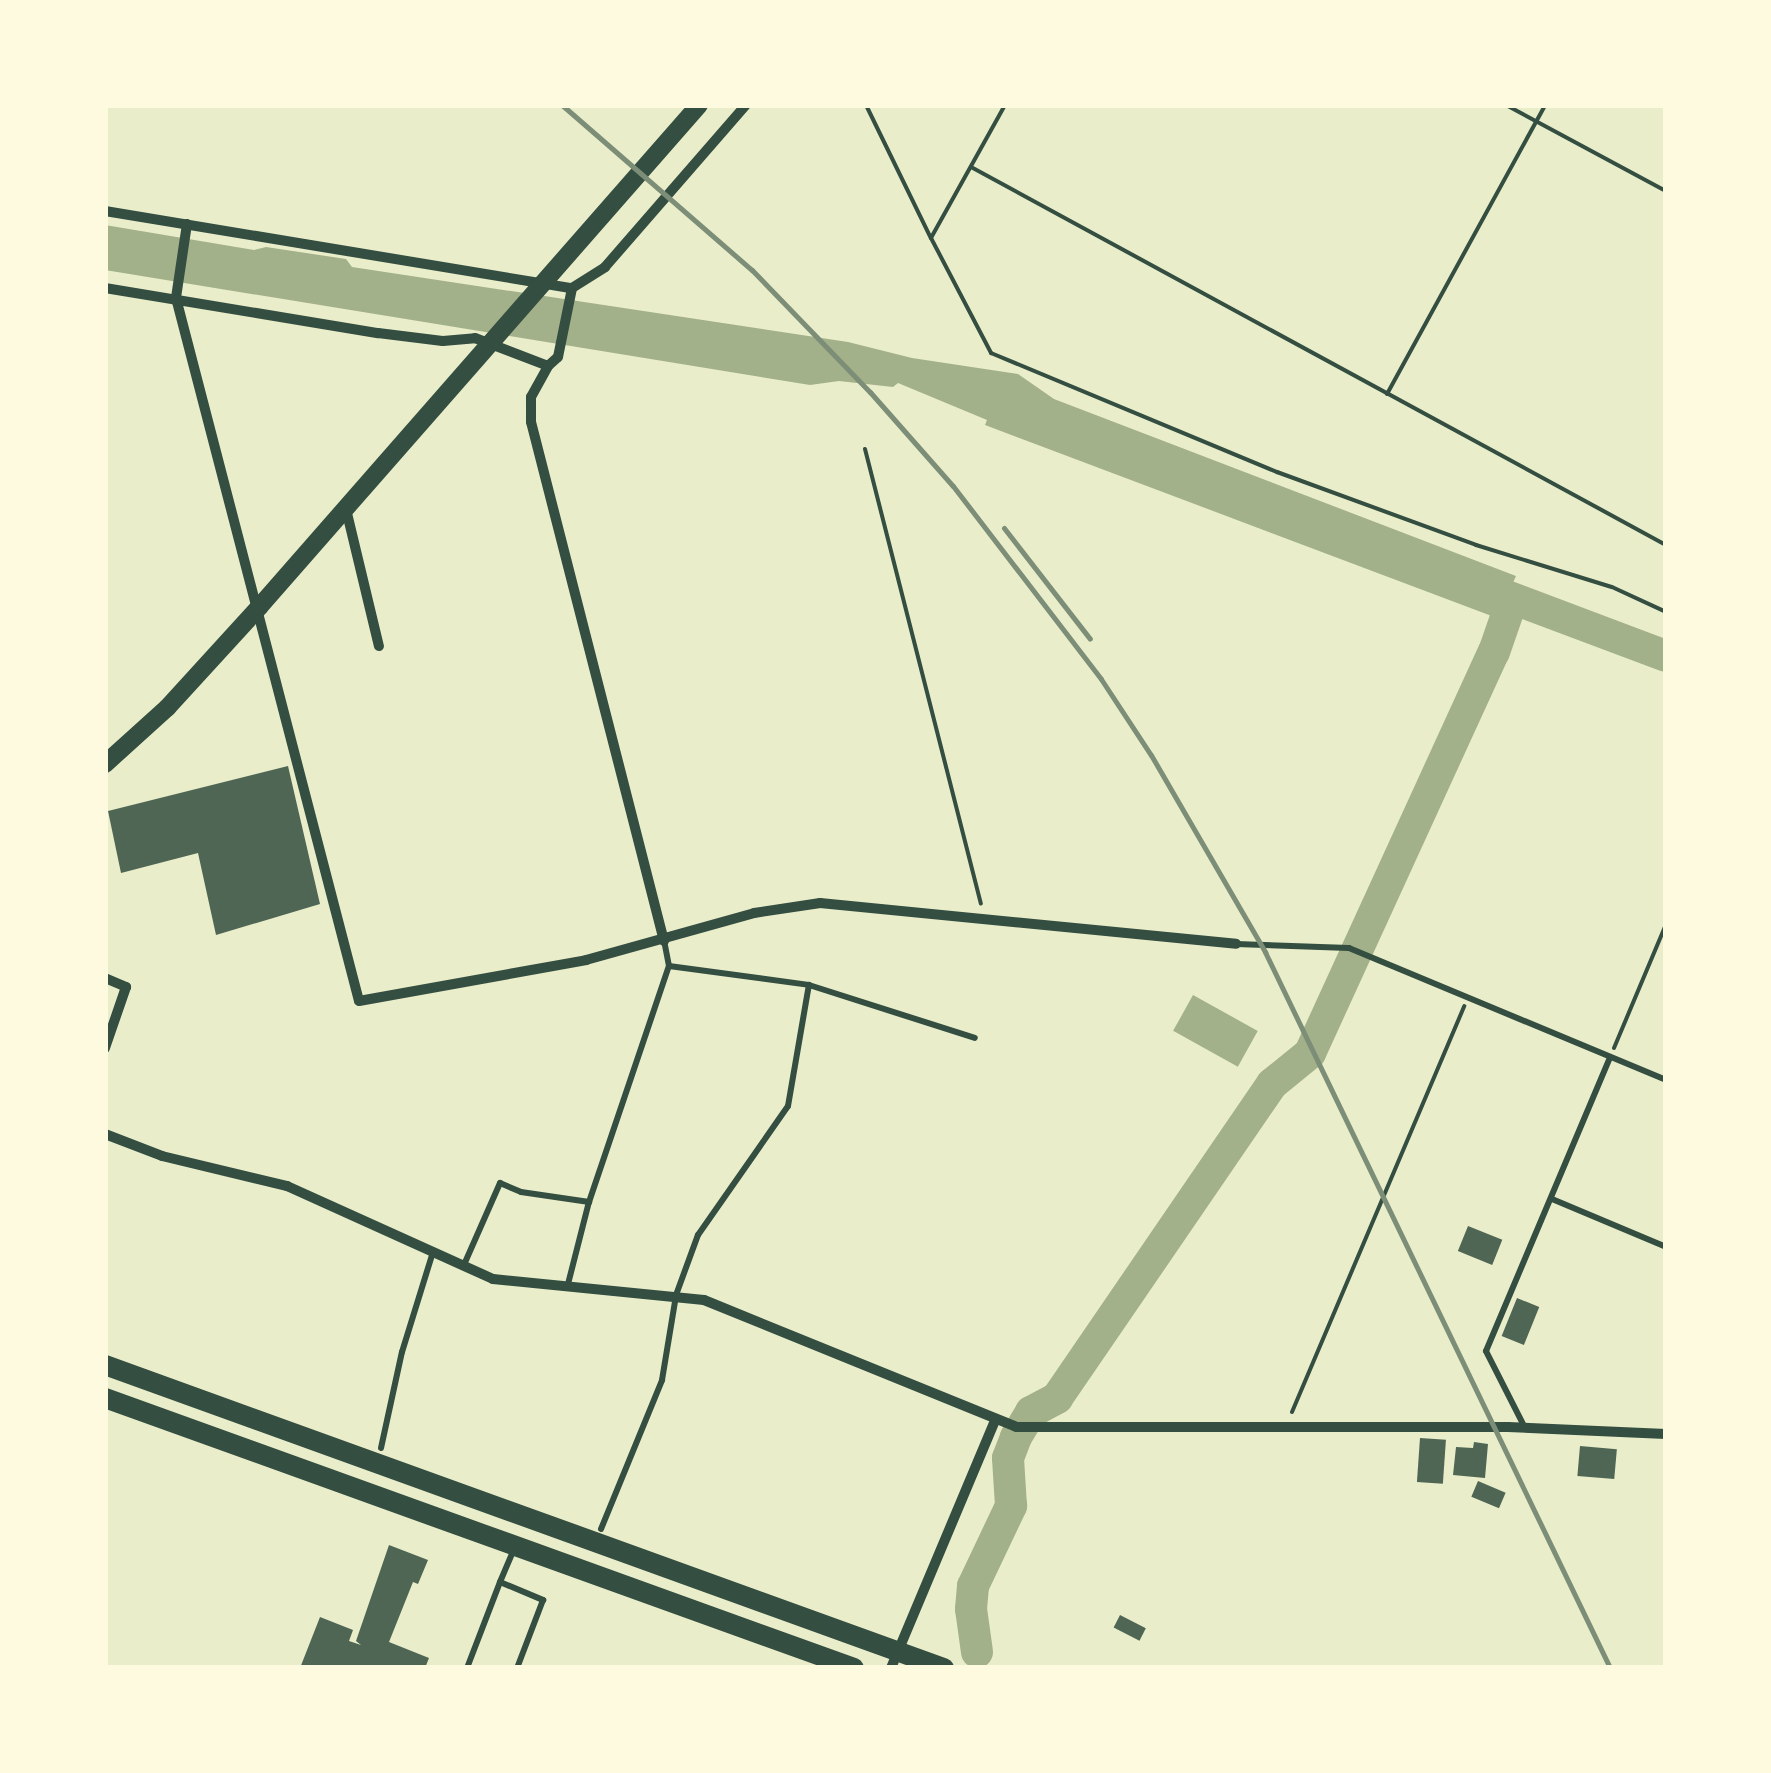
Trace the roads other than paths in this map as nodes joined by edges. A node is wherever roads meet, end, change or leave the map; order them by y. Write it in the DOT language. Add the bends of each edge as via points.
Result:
graph roads {
  1 [pos="699,105"];
  2 [pos="746,105"];
  3 [pos="105,211"];
  4 [pos="188,224"];
  5 [pos="105,288"];
  6 [pos="571,291"];
  7 [pos="176,298"];
  8 [pos="548,366"];
  9 [pos="346,508"];
  10 [pos="260,606"];
  11 [pos="380,646"];
  12 [pos="105,764"];
  13 [pos="664,942"];
  14 [pos="1236,944"];
  15 [pos="670,966"];
  16 [pos="105,978"];
  17 [pos="809,985"];
  18 [pos="975,1038"];
  19 [pos="105,1048"];
  20 [pos="1610,1057"];
  21 [pos="1666,1080"];
  22 [pos="105,1134"];
  23 [pos="1552,1198"];
  24 [pos="588,1202"];
  25 [pos="1666,1247"];
  26 [pos="432,1255"];
  27 [pos="463,1267"];
  28 [pos="567,1289"];
  29 [pos="676,1294"];
  30 [pos="105,1364"];
  31 [pos="106,1402"];
  32 [pos="996,1420"];
  33 [pos="1525,1428"];
  34 [pos="1666,1434"];
  35 [pos="381,1448"];
  36 [pos="601,1529"];
  37 [pos="515,1545"];
  38 [pos="500,1582"];
  39 [pos="896,1661"];
  40 [pos="467,1668"];
  41 [pos="517,1668"];
  42 [pos="854,1668"];
  43 [pos="944,1668"];
  1 -- 9 [label="main road"];
  2 -- 6 [label="street" via="605,267"];
  3 -- 4 [label="street"];
  4 -- 6 [label="street"];
  4 -- 7 [label="street"];
  5 -- 7 [label="street"];
  6 -- 8 [label="street" via="558,357"];
  7 -- 8 [label="street" via="378,333 475,338"];
  7 -- 10 [label="street"];
  8 -- 13 [label="street" via="531,397 531,422"];
  9 -- 10 [label="main road"];
  9 -- 11 [label="street"];
  10 -- 12 [label="main road" via="167,708"];
  10 -- 13 [label="street" via="359,1001"];
  13 -- 14 [label="street" via="754,913 820,903"];
  13 -- 15 [label="lane"];
  14 -- 20 [label="lane" via="1349,948"];
  15 -- 17 [label="lane"];
  15 -- 24 [label="lane"];
  16 -- 19 [label="street" via="126,987"];
  17 -- 18 [label="lane"];
  17 -- 29 [label="lane" via="788,1106 708,1217"];
  20 -- 21 [label="lane"];
  20 -- 23 [label="lane"];
  22 -- 26 [label="street" via="162,1156 287,1186"];
  23 -- 25 [label="lane"];
  23 -- 33 [label="lane" via="1486,1351"];
  24 -- 27 [label="lane" via="521,1192 500,1182"];
  24 -- 28 [label="lane"];
  26 -- 27 [label="street"];
  26 -- 35 [label="lane"];
  27 -- 28 [label="street" via="493,1279"];
  28 -- 29 [label="street"];
  29 -- 32 [label="street" via="793,1333"];
  29 -- 36 [label="lane" via="662,1380"];
  30 -- 39 [label="highway"];
  31 -- 37 [label="highway"];
  32 -- 33 [label="street" via="1034,1428"];
  32 -- 39 [label="street"];
  33 -- 34 [label="street"];
  37 -- 38 [label="lane"];
  37 -- 42 [label="highway"];
  38 -- 40 [label="lane"];
  38 -- 41 [label="lane" via="544,1600"];
  39 -- 43 [label="highway"];
}
